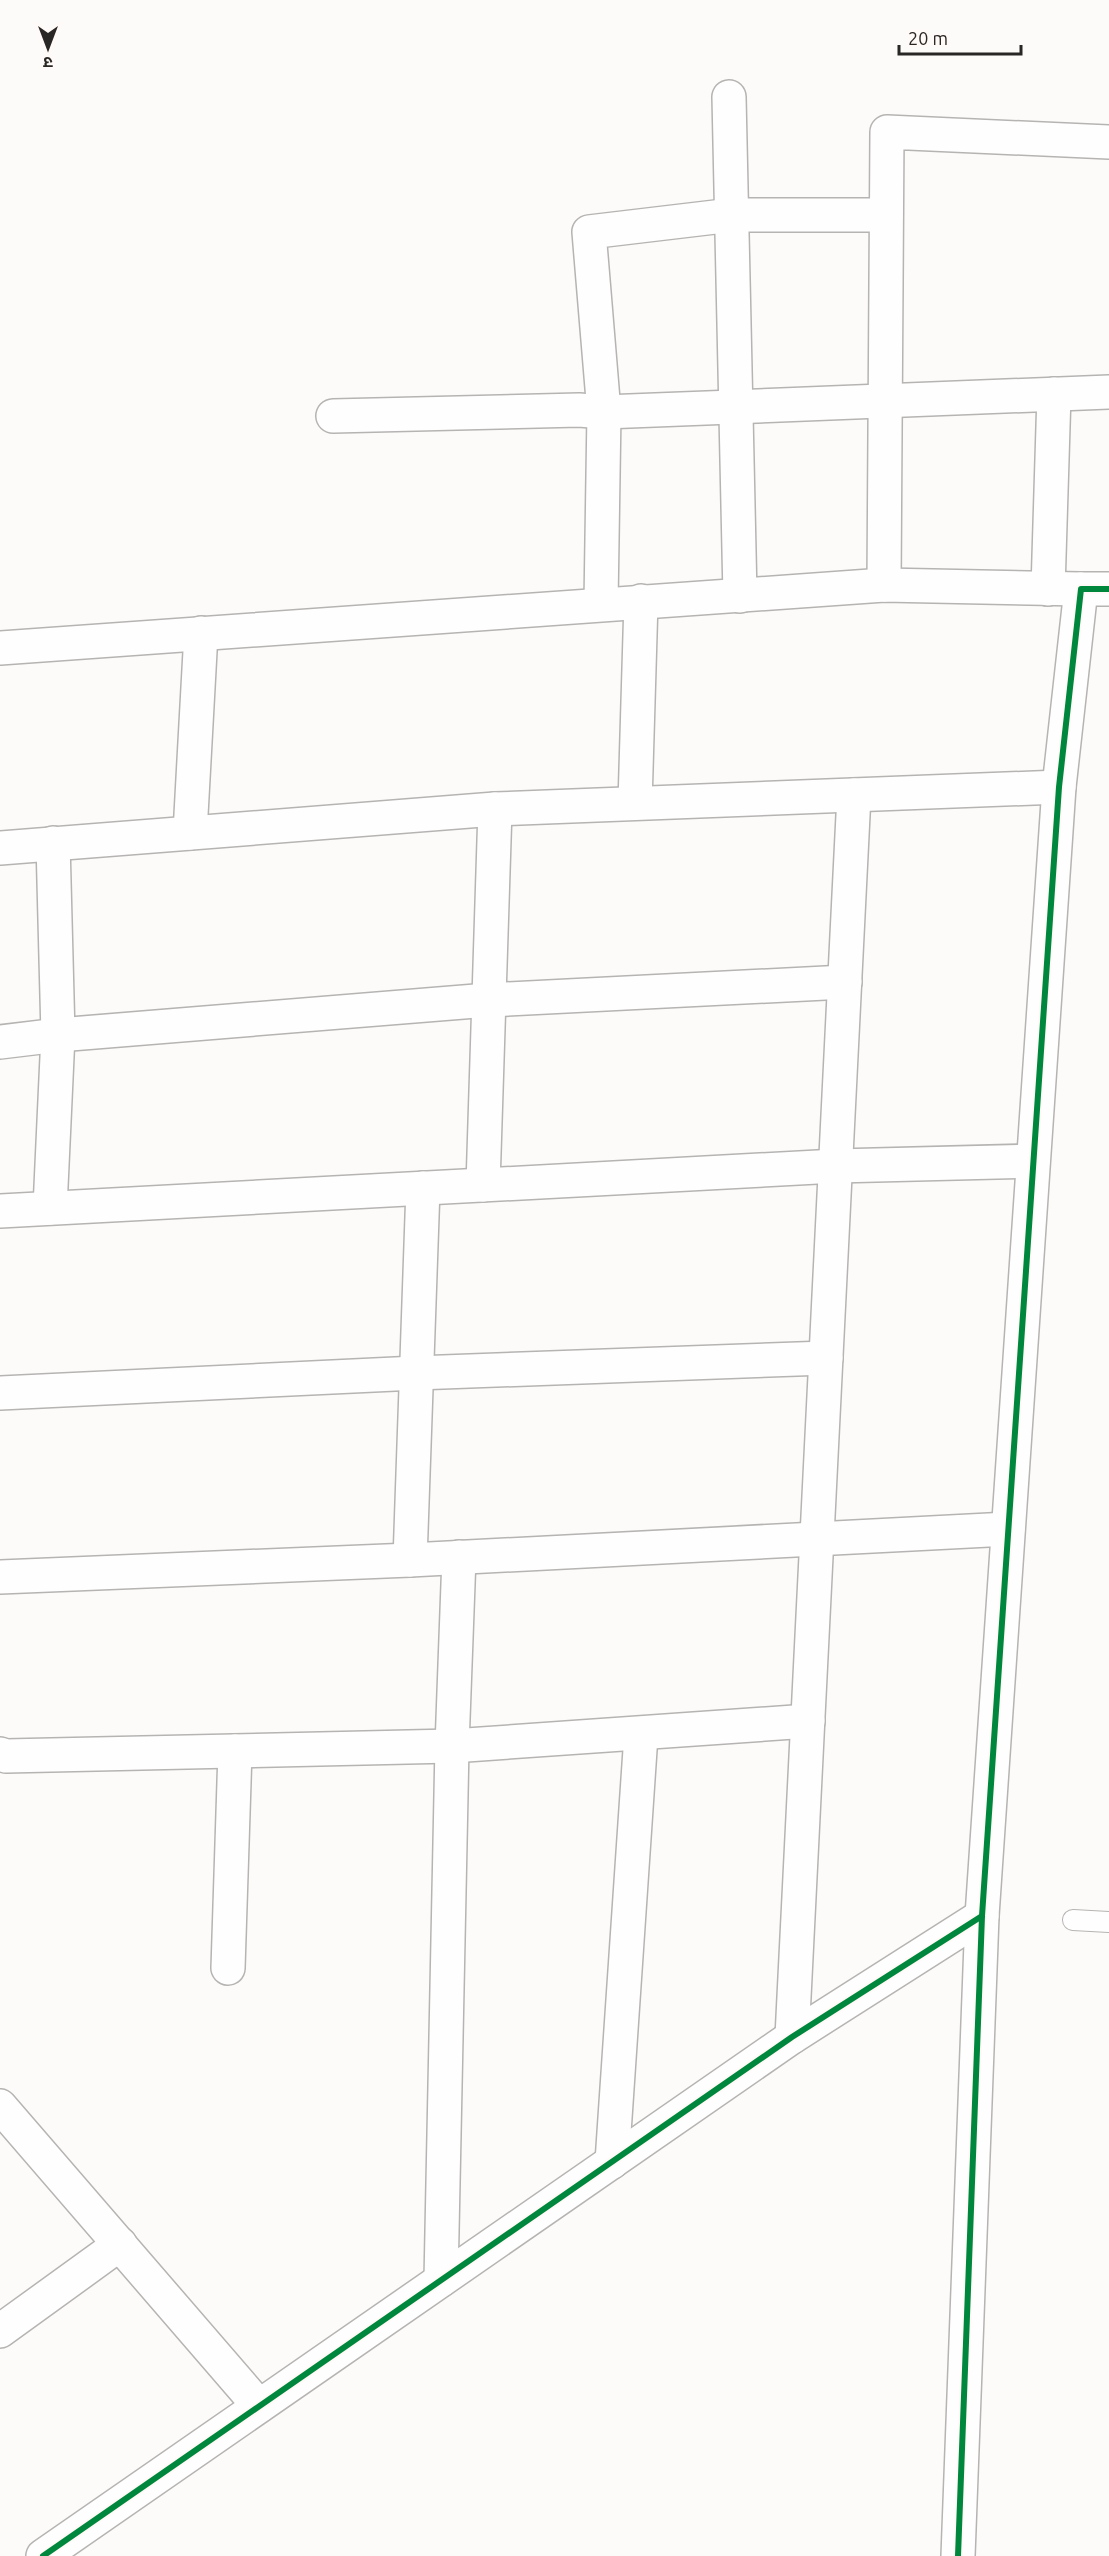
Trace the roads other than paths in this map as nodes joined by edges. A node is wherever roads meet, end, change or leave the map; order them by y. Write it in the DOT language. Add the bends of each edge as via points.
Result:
graph roads {
  1 [pos="729,97"];
  2 [pos="1109,142"];
  3 [pos="732,215"];
  4 [pos="886,215"];
  5 [pos="1109,392"];
  6 [pos="1054,394"];
  7 [pos="885,400"];
  8 [pos="737,406"];
  9 [pos="604,412"];
  10 [pos="333,416"];
  11 [pos="884,585"];
  12 [pos="1048,589"];
  13 [pos="1095,589"];
  14 [pos="740,596"];
  15 [pos="641,601"];
  16 [pos="601,603"];
  17 [pos="201,633"];
  18 [pos="0,648"];
  19 [pos="1059,787"];
  20 [pos="854,795"];
  21 [pos="635,803"];
  22 [pos="495,809"];
  23 [pos="190,833"];
  24 [pos="53,843"];
  25 [pos="0,848"];
  26 [pos="845,982"];
  27 [pos="488,1000"];
  28 [pos="58,1035"];
  29 [pos="0,1042"];
  30 [pos="1034,1161"];
  31 [pos="836,1166"];
  32 [pos="483,1185"];
  33 [pos="423,1188"];
  34 [pos="50,1208"];
  35 [pos="0,1211"];
  36 [pos="826,1358"];
  37 [pos="416,1373"];
  38 [pos="0,1393"];
  39 [pos="1008,1529"];
  40 [pos="817,1538"];
  41 [pos="459,1557"];
  42 [pos="410,1560"];
  43 [pos="0,1577"];
  44 [pos="808,1721"];
  45 [pos="641,1735"];
  46 [pos="452,1746"];
  47 [pos="235,1751"];
  48 [pos="0,1754"];
  49 [pos="982,1916"];
  50 [pos="1073,1920"];
  51 [pos="1109,1922"];
  52 [pos="228,1968"];
  53 [pos="792,2037"];
  54 [pos="0,2106"];
  55 [pos="612,2162"];
  56 [pos="120,2244"];
  57 [pos="441,2280"];
  58 [pos="0,2331"];
  59 [pos="259,2406"];
  60 [pos="43,2556"];
  61 [pos="958,2556"];
  1 -- 3 [label="street"];
  2 -- 4 [label="street" via="887,132"];
  3 -- 4 [label="street"];
  3 -- 8 [label="street"];
  3 -- 9 [label="street" via="589,231"];
  4 -- 7 [label="street"];
  5 -- 6 [label="street"];
  6 -- 7 [label="street"];
  6 -- 12 [label="street"];
  7 -- 8 [label="street"];
  7 -- 11 [label="street"];
  8 -- 9 [label="street"];
  8 -- 14 [label="street"];
  9 -- 10 [label="street"];
  9 -- 16 [label="street"];
  11 -- 12 [label="street"];
  11 -- 14 [label="street"];
  12 -- 13 [label="street"];
  13 -- 19 [label="street"];
  14 -- 15 [label="street"];
  15 -- 16 [label="street"];
  15 -- 21 [label="street"];
  16 -- 17 [label="street"];
  17 -- 18 [label="street"];
  17 -- 23 [label="street"];
  19 -- 20 [label="street"];
  19 -- 30 [label="street"];
  20 -- 21 [label="street"];
  20 -- 26 [label="street"];
  21 -- 22 [label="street"];
  22 -- 23 [label="street"];
  22 -- 27 [label="street"];
  23 -- 24 [label="street"];
  24 -- 25 [label="street"];
  24 -- 28 [label="street"];
  26 -- 27 [label="street"];
  26 -- 31 [label="street"];
  27 -- 28 [label="street"];
  27 -- 32 [label="street"];
  28 -- 29 [label="street"];
  28 -- 34 [label="street"];
  30 -- 31 [label="street"];
  30 -- 39 [label="street"];
  31 -- 32 [label="street"];
  31 -- 36 [label="street"];
  32 -- 33 [label="street"];
  33 -- 34 [label="street"];
  33 -- 37 [label="street"];
  34 -- 35 [label="street"];
  36 -- 37 [label="street"];
  36 -- 40 [label="street"];
  37 -- 38 [label="street"];
  37 -- 42 [label="street"];
  39 -- 40 [label="street"];
  39 -- 49 [label="street"];
  40 -- 41 [label="street"];
  40 -- 44 [label="street"];
  41 -- 42 [label="street"];
  41 -- 46 [label="street"];
  42 -- 43 [label="street"];
  44 -- 45 [label="street"];
  44 -- 53 [label="street"];
  45 -- 46 [label="street"];
  45 -- 55 [label="street"];
  46 -- 47 [label="street"];
  46 -- 57 [label="street"];
  47 -- 48 [label="street"];
  47 -- 52 [label="street"];
  49 -- 53 [label="street"];
  49 -- 61 [label="street"];
  50 -- 51 [label="lane"];
  53 -- 55 [label="street"];
  54 -- 56 [label="street"];
  55 -- 57 [label="street"];
  56 -- 58 [label="street"];
  56 -- 59 [label="street"];
  57 -- 59 [label="street"];
  59 -- 60 [label="street"];
}
